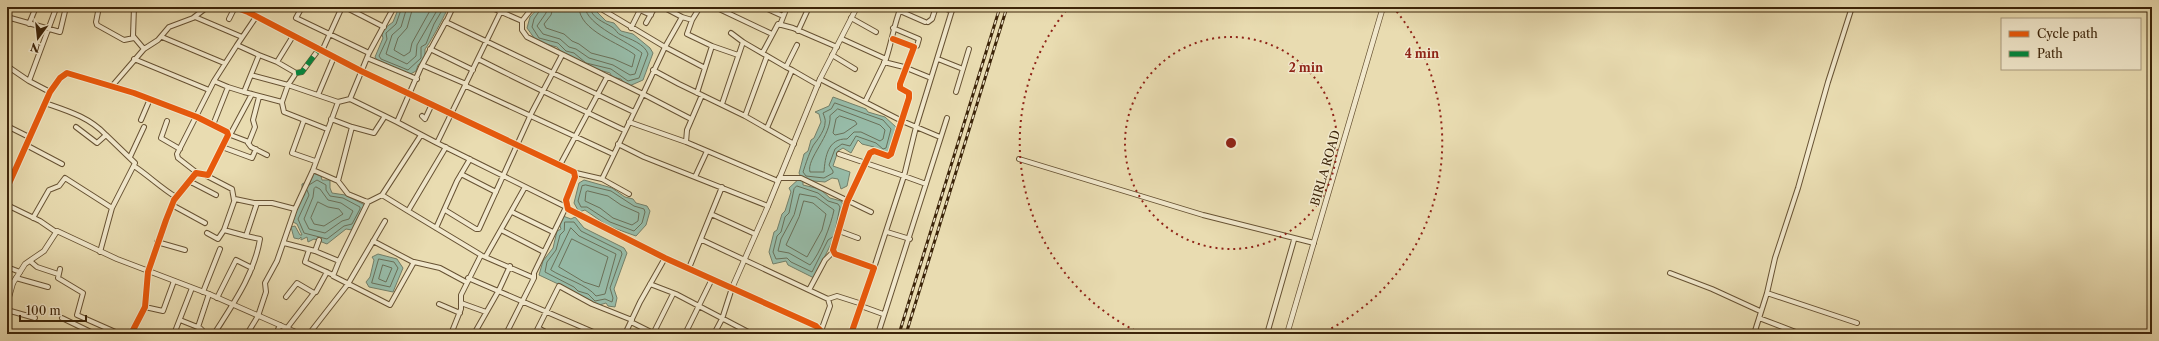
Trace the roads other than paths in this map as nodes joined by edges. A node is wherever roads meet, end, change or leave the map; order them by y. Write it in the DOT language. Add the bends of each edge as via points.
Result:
graph roads {
  1 [pos="36,7"];
  2 [pos="66,7"];
  3 [pos="99,7"];
  4 [pos="134,7"];
  5 [pos="206,7"];
  6 [pos="234,7"];
  7 [pos="252,7"];
  8 [pos="302,7"];
  9 [pos="343,7"];
  10 [pos="394,7"];
  11 [pos="453,7"];
  12 [pos="490,7"];
  13 [pos="503,7"];
  14 [pos="533,7"];
  15 [pos="598,7"];
  16 [pos="655,7"];
  17 [pos="663,7"];
  18 [pos="700,7"];
  19 [pos="714,7"];
  20 [pos="763,7"];
  21 [pos="787,7"];
  22 [pos="809,7"];
  23 [pos="857,7"];
  24 [pos="936,7"];
  25 [pos="940,7"];
  26 [pos="1384,7"];
  27 [pos="1852,7"];
  28 [pos="901,9"];
  29 [pos="953,9"];
  30 [pos="55,11"];
  31 [pos="248,12"];
  32 [pos="501,13"];
  33 [pos="651,15"];
  34 [pos="783,16"];
  35 [pos="7,17"];
  36 [pos="195,17"];
  37 [pos="256,17"];
  38 [pos="682,17"];
  39 [pos="851,18"];
  40 [pos="229,19"];
  41 [pos="692,20"];
  42 [pos="446,21"];
  43 [pos="522,21"];
  44 [pos="646,23"];
  45 [pos="29,24"];
  46 [pos="780,24"];
  47 [pos="384,27"];
  48 [pos="631,28"];
  49 [pos="893,28"];
  50 [pos="48,30"];
  51 [pos="798,31"];
  52 [pos="876,32"];
  53 [pos="731,33"];
  54 [pos="330,34"];
  55 [pos="772,34"];
  56 [pos="293,36"];
  57 [pos="162,37"];
  58 [pos="134,38"];
  59 [pos="242,38"];
  60 [pos="842,39"];
  61 [pos="893,39"];
  62 [pos="488,41"];
  63 [pos="743,42"];
  64 [pos="237,44"];
  65 [pos="798,45"];
  66 [pos="712,46"];
  67 [pos="665,47"];
  68 [pos="837,47"];
  69 [pos="914,47"];
  70 [pos="144,49"];
  71 [pos="969,49"];
  72 [pos="320,50"];
  73 [pos="430,50"];
  74 [pos="763,52"];
  75 [pos="369,53"];
  76 [pos="260,55"];
  77 [pos="562,55"];
  78 [pos="738,55"];
  79 [pos="832,55"];
  80 [pos="767,56"];
  81 [pos="334,57"];
  82 [pos="367,58"];
  83 [pos="134,59"];
  84 [pos="478,59"];
  85 [pos="938,59"];
  86 [pos="885,61"];
  87 [pos="277,62"];
  88 [pos="224,63"];
  89 [pos="422,65"];
  90 [pos="7,66"];
  91 [pos="786,67"];
  92 [pos="705,68"];
  93 [pos="906,68"];
  94 [pos="855,69"];
  95 [pos="963,69"];
  96 [pos="473,70"];
  97 [pos="654,70"];
  98 [pos="792,70"];
  99 [pos="361,71"];
  100 [pos="554,72"];
  101 [pos="251,74"];
  102 [pos="296,74"];
  103 [pos="607,77"];
  104 [pos="931,78"];
  105 [pos="417,79"];
  106 [pos="820,79"];
  107 [pos="28,81"];
  108 [pos="214,81"];
  109 [pos="113,85"];
  110 [pos="288,85"];
  111 [pos="466,85"];
  112 [pos="818,85"];
  113 [pos="228,87"];
  114 [pos="209,90"];
  115 [pos="50,92"];
  116 [pos="244,92"];
  117 [pos="956,92"];
  118 [pos="543,93"];
  119 [pos="697,93"];
  120 [pos="252,94"];
  121 [pos="411,94"];
  122 [pos="598,94"];
  123 [pos="643,94"];
  124 [pos="318,95"];
  125 [pos="702,95"];
  126 [pos="259,97"];
  127 [pos="150,99"];
  128 [pos="350,99"];
  129 [pos="338,102"];
  130 [pos="865,102"];
  131 [pos="45,103"];
  132 [pos="282,103"];
  133 [pos="432,104"];
  134 [pos="722,104"];
  135 [pos="587,112"];
  136 [pos="634,112"];
  137 [pos="452,114"];
  138 [pos="385,116"];
  139 [pos="422,116"];
  140 [pos="531,116"];
  141 [pos="745,116"];
  142 [pos="196,117"];
  143 [pos="947,118"];
  144 [pos="331,119"];
  145 [pos="691,119"];
  146 [pos="141,120"];
  147 [pos="304,120"];
  148 [pos="167,121"];
  149 [pos="902,121"];
  150 [pos="397,122"];
  151 [pos="629,122"];
  152 [pos="213,125"];
  153 [pos="7,126"];
  154 [pos="76,127"];
  155 [pos="144,127"];
  156 [pos="352,127"];
  157 [pos="916,127"];
  158 [pos="766,128"];
  159 [pos="327,129"];
  160 [pos="624,130"];
  161 [pos="106,135"];
  162 [pos="229,135"];
  163 [pos="420,135"];
  164 [pos="575,136"];
  165 [pos="940,137"];
  166 [pos="29,138"];
  167 [pos="686,142"];
  168 [pos="248,143"];
  169 [pos="438,143"];
  170 [pos="618,144"];
  171 [pos="794,144"];
  172 [pos="26,145"];
  173 [pos="517,145"];
  174 [pos="446,147"];
  175 [pos="222,148"];
  176 [pos="180,149"];
  177 [pos="256,150"];
  178 [pos="707,151"];
  179 [pos="614,154"];
  180 [pos="839,154"];
  181 [pos="268,155"];
  182 [pos="130,157"];
  183 [pos="470,159"];
  184 [pos="1019,159"];
  185 [pos="315,161"];
  186 [pos="62,164"];
  187 [pos="866,164"];
  188 [pos="560,165"];
  189 [pos="134,166"];
  190 [pos="313,170"];
  191 [pos="196,172"];
  192 [pos="576,173"];
  193 [pos="462,174"];
  194 [pos="207,176"];
  195 [pos="504,176"];
  196 [pos="904,176"];
  197 [pos="695,177"];
  198 [pos="602,179"];
  199 [pos="779,180"];
  200 [pos="189,181"];
  201 [pos="338,181"];
  202 [pos="926,184"];
  203 [pos="525,187"];
  204 [pos="722,187"];
  205 [pos="7,188"];
  206 [pos="496,192"];
  207 [pos="629,194"];
  208 [pos="216,195"];
  209 [pos="382,195"];
  210 [pos="176,197"];
  211 [pos="234,200"];
  212 [pos="368,202"];
  213 [pos="847,202"];
  214 [pos="257,203"];
  215 [pos="7,205"];
  216 [pos="172,205"];
  217 [pos="768,206"];
  218 [pos="566,207"];
  219 [pos="112,208"];
  220 [pos="295,209"];
  221 [pos="445,210"];
  222 [pos="408,211"];
  223 [pos="512,212"];
  224 [pos="870,212"];
  225 [pos="711,214"];
  226 [pos="33,218"];
  227 [pos="385,221"];
  228 [pos="205,223"];
  229 [pos="436,228"];
  230 [pos="224,230"];
  231 [pos="501,230"];
  232 [pos="839,231"];
  233 [pos="56,232"];
  234 [pos="553,232"];
  235 [pos="887,232"];
  236 [pos="207,234"];
  237 [pos="755,234"];
  238 [pos="246,236"];
  239 [pos="858,238"];
  240 [pos="910,239"];
  241 [pos="319,240"];
  242 [pos="702,240"];
  243 [pos="1294,240"];
  244 [pos="373,241"];
  245 [pos="158,242"];
  246 [pos="284,243"];
  247 [pos="1314,243"];
  248 [pos="185,250"];
  249 [pos="220,250"];
  250 [pos="309,250"];
  251 [pos="315,251"];
  252 [pos="100,252"];
  253 [pos="544,252"];
  254 [pos="833,252"];
  255 [pos="483,255"];
  256 [pos="665,258"];
  257 [pos="744,260"];
  258 [pos="30,261"];
  259 [pos="339,261"];
  260 [pos="413,262"];
  261 [pos="510,266"];
  262 [pos="7,267"];
  263 [pos="60,268"];
  264 [pos="252,268"];
  265 [pos="689,268"];
  266 [pos="874,268"];
  267 [pos="20,272"];
  268 [pos="148,272"];
  269 [pos="327,272"];
  270 [pos="1670,273"];
  271 [pos="58,274"];
  272 [pos="333,275"];
  273 [pos="16,278"];
  274 [pos="534,278"];
  275 [pos="712,279"];
  276 [pos="7,280"];
  277 [pos="467,280"];
  278 [pos="174,281"];
  279 [pos="13,283"];
  280 [pos="348,284"];
  281 [pos="650,284"];
  282 [pos="48,287"];
  283 [pos="192,288"];
  284 [pos="732,288"];
  285 [pos="499,290"];
  286 [pos="809,290"];
  287 [pos="8,291"];
  288 [pos="203,292"];
  289 [pos="316,292"];
  290 [pos="1767,293"];
  291 [pos="209,294"];
  292 [pos="673,294"];
  293 [pos="286,297"];
  294 [pos="217,298"];
  295 [pos="828,299"];
  296 [pos="523,301"];
  297 [pos="461,303"];
  298 [pos="7,304"];
  299 [pos="439,304"];
  300 [pos="233,305"];
  301 [pos="861,305"];
  302 [pos="699,306"];
  303 [pos="145,307"];
  304 [pos="7,310"];
  305 [pos="1760,311"];
  306 [pos="460,312"];
  307 [pos="486,312"];
  308 [pos="547,312"];
  309 [pos="883,314"];
  310 [pos="258,316"];
  311 [pos="35,318"];
  312 [pos="62,318"];
  313 [pos="1759,318"];
  314 [pos="722,319"];
  315 [pos="180,320"];
  316 [pos="631,321"];
  317 [pos="1858,322"];
  318 [pos="280,325"];
  319 [pos="198,327"];
  320 [pos="286,328"];
  321 [pos="538,328"];
  322 [pos="589,332"];
  323 [pos="820,332"];
  324 [pos="746,333"];
  325 [pos="95,334"];
  326 [pos="120,334"];
  327 [pos="131,334"];
  328 [pos="174,334"];
  329 [pos="206,334"];
  330 [pos="214,334"];
  331 [pos="247,334"];
  332 [pos="276,334"];
  333 [pos="300,334"];
  334 [pos="309,334"];
  335 [pos="451,334"];
  336 [pos="474,334"];
  337 [pos="506,334"];
  338 [pos="535,334"];
  339 [pos="549,334"];
  340 [pos="598,334"];
  341 [pos="625,334"];
  342 [pos="654,334"];
  343 [pos="685,334"];
  344 [pos="714,334"];
  345 [pos="752,334"];
  346 [pos="851,334"];
  347 [pos="878,334"];
  348 [pos="1267,334"];
  349 [pos="1287,334"];
  350 [pos="1754,334"];
  351 [pos="1801,334"];
  1 -- 45 [label="street"];
  2 -- 50 [label="street" via="60,32"];
  3 -- 58 [label="street" via="97,25 124,40"];
  4 -- 58 [label="street"];
  5 -- 36 [label="street"];
  6 -- 31 [label="street"];
  6 -- 40 [label="street"];
  7 -- 31 [label="street"];
  8 -- 54 [label="street" via="296,18"];
  9 -- 47 [label="street"];
  9 -- 54 [label="street"];
  10 -- 47 [label="street"];
  11 -- 42 [label="street"];
  12 -- 32 [label="street"];
  13 -- 32 [label="street"];
  14 -- 43 [label="street"];
  15 -- 48 [label="street"];
  16 -- 33 [label="street"];
  17 -- 38 [label="street"];
  18 -- 41 [label="street"];
  19 -- 55 [label="street"];
  20 -- 34 [label="street"];
  21 -- 34 [label="street"];
  22 -- 51 [label="street"];
  23 -- 39 [label="street"];
  24 -- 28 [label="street" via="932,19 926,22"];
  25 -- 29 [label="street"];
  26 -- 247 [label="street, BIRLA ROAD"];
  27 -- 290 [label="street" via="1775,258"];
  28 -- 49 [label="street"];
  29 -- 85 [label="street"];
  30 -- 50 [label="street"];
  31 -- 37 [label="street"];
  32 -- 43 [label="street"];
  32 -- 62 [label="street"];
  33 -- 44 [label="street"];
  33 -- 48 [label="street" via="640,10"];
  34 -- 46 [label="street"];
  35 -- 45 [label="street"];
  36 -- 57 [label="street" via="171,26"];
  36 -- 59 [label="street"];
  37 -- 56 [label="street"];
  37 -- 59 [label="street"];
  38 -- 41 [label="street"];
  38 -- 67 [label="street"];
  39 -- 52 [label="street"];
  39 -- 60 [label="street"];
  41 -- 66 [label="street" via="687,34"];
  42 -- 62 [label="street"];
  42 -- 73 [label="street"];
  43 -- 77 [label="street" via="522,30 527,37"];
  45 -- 50 [label="street"];
  46 -- 51 [label="street"];
  46 -- 55 [label="street" via="776,25"];
  47 -- 75 [label="street"];
  48 -- 67 [label="street"];
  49 -- 61 [label="street"];
  49 -- 69 [label="street" via="918,39 917,46"];
  50 -- 107 [label="street"];
  51 -- 68 [label="street"];
  53 -- 63 [label="street"];
  54 -- 72 [label="street"];
  54 -- 75 [label="street"];
  55 -- 74 [label="street"];
  56 -- 72 [label="street"];
  56 -- 87 [label="street"];
  57 -- 70 [label="street"];
  57 -- 88 [label="street"];
  58 -- 70 [label="street"];
  59 -- 64 [label="street"];
  60 -- 68 [label="street"];
  60 -- 86 [label="street"];
  61 -- 69 [label="street"];
  61 -- 86 [label="street"];
  62 -- 84 [label="street"];
  62 -- 100 [label="street"];
  63 -- 74 [label="street"];
  63 -- 78 [label="street"];
  64 -- 76 [label="street"];
  64 -- 88 [label="street"];
  65 -- 91 [label="street"];
  66 -- 78 [label="street"];
  66 -- 92 [label="street"];
  67 -- 92 [label="street"];
  67 -- 97 [label="street"];
  68 -- 79 [label="street"];
  69 -- 93 [label="street"];
  70 -- 83 [label="street"];
  71 -- 95 [label="street"];
  72 -- 81 [label="street"];
  72 -- 102 [label="street" via="302,72"];
  73 -- 89 [label="street"];
  73 -- 96 [label="street"];
  74 -- 80 [label="street"];
  75 -- 82 [label="street"];
  76 -- 87 [label="street"];
  76 -- 101 [label="street"];
  77 -- 100 [label="street"];
  77 -- 103 [label="street"];
  78 -- 134 [label="street"];
  79 -- 94 [label="street"];
  79 -- 106 [label="street"];
  80 -- 91 [label="street"];
  80 -- 141 [label="street"];
  81 -- 99 [label="street"];
  81 -- 124 [label="street"];
  82 -- 99 [label="street"];
  82 -- 105 [label="street"];
  83 -- 109 [label="street"];
  83 -- 114 [label="street"];
  84 -- 96 [label="street"];
  84 -- 118 [label="street"];
  85 -- 95 [label="street"];
  85 -- 104 [label="street"];
  86 -- 93 [label="street"];
  86 -- 130 [label="street"];
  87 -- 102 [label="street"];
  88 -- 108 [label="street"];
  89 -- 105 [label="street"];
  89 -- 111 [label="street"];
  90 -- 107 [label="street"];
  91 -- 98 [label="street"];
  92 -- 119 [label="street"];
  93 -- 104 [label="street"];
  93 -- 149 [label="street" via="900,86 910,96"];
  95 -- 117 [label="street"];
  96 -- 111 [label="street"];
  97 -- 119 [label="street"];
  97 -- 123 [label="street"];
  98 -- 112 [label="street"];
  98 -- 158 [label="street"];
  99 -- 121 [label="street"];
  99 -- 128 [label="street"];
  100 -- 118 [label="street"];
  100 -- 122 [label="street"];
  101 -- 110 [label="street"];
  101 -- 116 [label="street"];
  102 -- 110 [label="street"];
  103 -- 122 [label="street"];
  103 -- 123 [label="street"];
  104 -- 157 [label="street"];
  105 -- 121 [label="street"];
  106 -- 112 [label="street"];
  106 -- 130 [label="street"];
  107 -- 115 [label="street"];
  108 -- 113 [label="street"];
  108 -- 114 [label="street"];
  109 -- 115 [label="street" via="67,73"];
  109 -- 127 [label="street"];
  110 -- 124 [label="street"];
  110 -- 132 [label="street"];
  111 -- 137 [label="street"];
  111 -- 140 [label="street"];
  112 -- 171 [label="street"];
  113 -- 116 [label="street"];
  113 -- 152 [label="street"];
  114 -- 142 [label="street"];
  115 -- 131 [label="street"];
  116 -- 120 [label="street"];
  118 -- 135 [label="street"];
  118 -- 140 [label="street"];
  119 -- 125 [label="street"];
  120 -- 126 [label="street"];
  120 -- 162 [label="street"];
  121 -- 133 [label="street"];
  121 -- 150 [label="street"];
  122 -- 135 [label="street"];
  122 -- 136 [label="street"];
  123 -- 136 [label="street"];
  123 -- 145 [label="street"];
  124 -- 129 [label="street"];
  125 -- 134 [label="street"];
  125 -- 145 [label="street"];
  126 -- 132 [label="street"];
  126 -- 168 [label="street" via="253,120 255,126"];
  127 -- 142 [label="street"];
  127 -- 146 [label="street"];
  128 -- 129 [label="street"];
  128 -- 138 [label="street"];
  129 -- 144 [label="street"];
  130 -- 149 [label="street"];
  131 -- 161 [label="street" via="86,119"];
  131 -- 166 [label="street"];
  132 -- 147 [label="street" via="284,112"];
  133 -- 137 [label="street"];
  133 -- 139 [label="street" via="425,119"];
  134 -- 141 [label="street"];
  135 -- 160 [label="street"];
  135 -- 164 [label="street"];
  136 -- 151 [label="street"];
  137 -- 169 [label="street"];
  137 -- 173 [label="street"];
  138 -- 150 [label="street"];
  138 -- 156 [label="street" via="374,133"];
  140 -- 164 [label="street"];
  140 -- 173 [label="street"];
  141 -- 158 [label="street"];
  142 -- 152 [label="street"];
  142 -- 176 [label="street"];
  143 -- 165 [label="street"];
  144 -- 156 [label="street"];
  144 -- 159 [label="street"];
  145 -- 167 [label="street"];
  147 -- 159 [label="street"];
  147 -- 185 [label="street" via="292,153"];
  148 -- 176 [label="street" via="161,138"];
  149 -- 157 [label="street"];
  149 -- 187 [label="street" via="891,154 888,156 872,152"];
  150 -- 163 [label="street"];
  151 -- 160 [label="street"];
  151 -- 167 [label="street"];
  152 -- 162 [label="street"];
  153 -- 166 [label="street"];
  154 -- 161 [label="street" via="97,143"];
  155 -- 182 [label="street"];
  156 -- 201 [label="street"];
  157 -- 165 [label="street"];
  157 -- 196 [label="street"];
  158 -- 171 [label="street"];
  159 -- 185 [label="street"];
  160 -- 170 [label="street"];
  161 -- 182 [label="street"];
  162 -- 168 [label="street"];
  162 -- 175 [label="street"];
  163 -- 169 [label="street"];
  163 -- 209 [label="street"];
  164 -- 179 [label="street"];
  164 -- 188 [label="street"];
  165 -- 202 [label="street"];
  166 -- 172 [label="street"];
  167 -- 178 [label="street"];
  168 -- 177 [label="street"];
  169 -- 174 [label="street"];
  170 -- 179 [label="street"];
  170 -- 197 [label="street"];
  171 -- 199 [label="street"];
  172 -- 186 [label="street"];
  172 -- 205 [label="street"];
  173 -- 188 [label="street"];
  173 -- 195 [label="street"];
  174 -- 183 [label="street"];
  174 -- 222 [label="street"];
  175 -- 177 [label="street" via="253,158"];
  175 -- 194 [label="street"];
  176 -- 191 [label="street" via="177,157"];
  177 -- 181 [label="street"];
  178 -- 197 [label="street"];
  178 -- 199 [label="street"];
  179 -- 198 [label="street"];
  180 -- 187 [label="street"];
  182 -- 189 [label="street" via="135,162"];
  183 -- 193 [label="street"];
  183 -- 195 [label="street"];
  184 -- 243 [label="street"];
  185 -- 190 [label="street"];
  187 -- 196 [label="street"];
  187 -- 213 [label="street"];
  188 -- 192 [label="street"];
  189 -- 210 [label="street"];
  189 -- 219 [label="street"];
  190 -- 201 [label="street"];
  190 -- 220 [label="street"];
  191 -- 194 [label="street"];
  191 -- 200 [label="street"];
  192 -- 198 [label="street"];
  192 -- 218 [label="street"];
  193 -- 206 [label="street"];
  193 -- 221 [label="street"];
  194 -- 211 [label="street" via="232,189"];
  195 -- 203 [label="street"];
  195 -- 206 [label="street"];
  196 -- 202 [label="street"];
  196 -- 235 [label="street"];
  197 -- 204 [label="street"];
  198 -- 207 [label="street"];
  199 -- 213 [label="street" via="801,178"];
  199 -- 217 [label="street"];
  200 -- 208 [label="street"];
  200 -- 210 [label="street"];
  201 -- 212 [label="street" via="348,194"];
  202 -- 240 [label="street"];
  203 -- 218 [label="street"];
  203 -- 223 [label="street"];
  204 -- 217 [label="street"];
  204 -- 225 [label="street"];
  206 -- 221 [label="street" via="478,229"];
  209 -- 212 [label="street"];
  209 -- 222 [label="street"];
  210 -- 216 [label="street"];
  211 -- 214 [label="street"];
  211 -- 230 [label="street"];
  212 -- 259 [label="street"];
  213 -- 224 [label="street"];
  213 -- 232 [label="street"];
  214 -- 220 [label="street" via="272,202"];
  214 -- 238 [label="street"];
  215 -- 226 [label="street"];
  216 -- 228 [label="street"];
  216 -- 245 [label="street"];
  217 -- 237 [label="street"];
  218 -- 234 [label="street"];
  218 -- 256 [label="street"];
  219 -- 226 [label="street" via="64,178 59,186 50,190"];
  219 -- 252 [label="street"];
  220 -- 246 [label="street"];
  221 -- 229 [label="street"];
  222 -- 229 [label="street"];
  223 -- 231 [label="street"];
  223 -- 234 [label="street"];
  225 -- 237 [label="street"];
  225 -- 242 [label="street"];
  226 -- 233 [label="street"];
  227 -- 244 [label="street"];
  229 -- 255 [label="street"];
  230 -- 236 [label="street" via="218,239"];
  230 -- 238 [label="street"];
  231 -- 253 [label="street"];
  231 -- 255 [label="street"];
  232 -- 239 [label="street"];
  232 -- 254 [label="street"];
  233 -- 252 [label="street"];
  233 -- 258 [label="street" via="44,251"];
  234 -- 253 [label="street"];
  235 -- 240 [label="street"];
  235 -- 266 [label="street"];
  237 -- 257 [label="street"];
  238 -- 264 [label="street" via="260,239"];
  240 -- 309 [label="street"];
  241 -- 251 [label="street"];
  242 -- 257 [label="street"];
  242 -- 265 [label="street"];
  243 -- 247 [label="street"];
  243 -- 348 [label="street"];
  244 -- 260 [label="street"];
  244 -- 280 [label="street"];
  245 -- 248 [label="street"];
  245 -- 268 [label="street"];
  246 -- 250 [label="street"];
  246 -- 310 [label="street" via="265,283 266,292"];
  247 -- 349 [label="street, BIRLA ROAD"];
  249 -- 288 [label="street"];
  250 -- 251 [label="street"];
  250 -- 269 [label="street" via="305,262"];
  251 -- 259 [label="street"];
  252 -- 268 [label="street"];
  253 -- 274 [label="street"];
  254 -- 266 [label="street"];
  254 -- 286 [label="street" via="825,260"];
  255 -- 261 [label="street"];
  255 -- 277 [label="street"];
  256 -- 265 [label="street"];
  256 -- 281 [label="street"];
  257 -- 284 [label="street"];
  257 -- 286 [label="street"];
  258 -- 267 [label="street"];
  258 -- 271 [label="street" via="37,267"];
  259 -- 272 [label="street"];
  260 -- 277 [label="street" via="440,268"];
  260 -- 280 [label="street" via="392,305"];
  261 -- 274 [label="street"];
  261 -- 285 [label="street"];
  262 -- 267 [label="street"];
  263 -- 271 [label="street"];
  264 -- 294 [label="street" via="236,260"];
  264 -- 300 [label="street"];
  265 -- 275 [label="street"];
  266 -- 301 [label="street"];
  267 -- 273 [label="street"];
  268 -- 278 [label="street"];
  268 -- 303 [label="street"];
  269 -- 272 [label="street"];
  269 -- 289 [label="street"];
  270 -- 305 [label="street"];
  271 -- 326 [label="street" via="58,278 83,293 77,315"];
  272 -- 280 [label="street"];
  273 -- 279 [label="street"];
  273 -- 282 [label="street"];
  274 -- 296 [label="street"];
  275 -- 284 [label="street"];
  275 -- 302 [label="street"];
  276 -- 279 [label="street"];
  277 -- 285 [label="street"];
  277 -- 297 [label="street" via="460,297"];
  278 -- 283 [label="street"];
  278 -- 303 [label="street" via="163,312"];
  279 -- 287 [label="street"];
  280 -- 334 [label="street"];
  281 -- 292 [label="street"];
  281 -- 316 [label="street"];
  283 -- 288 [label="street"];
  283 -- 315 [label="street"];
  284 -- 314 [label="street"];
  284 -- 323 [label="street" via="816,326"];
  285 -- 296 [label="street"];
  285 -- 307 [label="street"];
  286 -- 295 [label="street"];
  287 -- 298 [label="street"];
  288 -- 291 [label="street"];
  290 -- 305 [label="street"];
  290 -- 317 [label="street"];
  291 -- 294 [label="street"];
  291 -- 319 [label="street"];
  292 -- 302 [label="street"];
  292 -- 342 [label="street"];
  293 -- 320 [label="street" via="297,283 314,293"];
  294 -- 300 [label="street"];
  295 -- 301 [label="street" via="837,296"];
  295 -- 323 [label="street" via="830,306"];
  296 -- 308 [label="street"];
  296 -- 337 [label="street"];
  297 -- 306 [label="street"];
  297 -- 307 [label="street"];
  299 -- 306 [label="street"];
  300 -- 310 [label="street"];
  300 -- 330 [label="street"];
  301 -- 309 [label="street"];
  301 -- 346 [label="street"];
  302 -- 314 [label="street"];
  302 -- 343 [label="street"];
  303 -- 327 [label="street"];
  304 -- 311 [label="street"];
  305 -- 313 [label="street"];
  306 -- 335 [label="street"];
  307 -- 336 [label="street"];
  308 -- 316 [label="street" via="559,286"];
  308 -- 321 [label="street"];
  308 -- 322 [label="street"];
  309 -- 347 [label="street"];
  310 -- 318 [label="street"];
  310 -- 331 [label="street"];
  312 -- 325 [label="street"];
  313 -- 350 [label="street"];
  313 -- 351 [label="street"];
  314 -- 324 [label="street"];
  314 -- 344 [label="street"];
  315 -- 319 [label="street"];
  315 -- 328 [label="street"];
  316 -- 341 [label="street"];
  316 -- 342 [label="street"];
  318 -- 320 [label="street"];
  318 -- 332 [label="street"];
  319 -- 329 [label="street"];
  320 -- 333 [label="street"];
  321 -- 338 [label="street"];
  321 -- 339 [label="street"];
  322 -- 340 [label="street"];
  324 -- 345 [label="street"];
}
